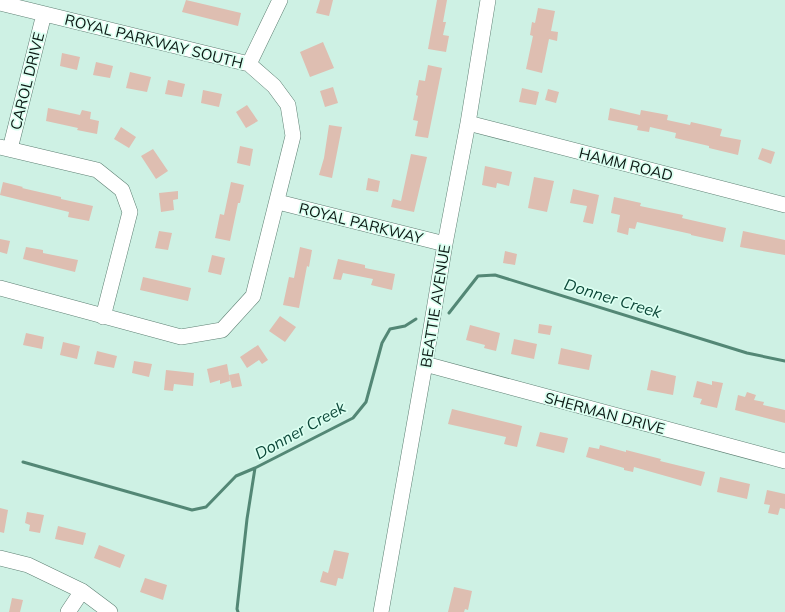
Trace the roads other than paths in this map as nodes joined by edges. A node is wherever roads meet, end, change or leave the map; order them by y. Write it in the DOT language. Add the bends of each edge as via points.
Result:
graph roads {
  1 [pos="280,0"];
  2 [pos="488,0"];
  3 [pos="0,3"];
  4 [pos="44,14"];
  5 [pos="249,64"];
  6 [pos="468,123"];
  7 [pos="5,148"];
  8 [pos="278,202"];
  9 [pos="785,205"];
  10 [pos="445,244"];
  11 [pos="0,288"];
  12 [pos="103,317"];
  13 [pos="425,364"];
  14 [pos="785,461"];
  15 [pos="0,558"];
  16 [pos="82,591"];
  17 [pos="68,612"];
  18 [pos="110,612"];
  19 [pos="380,612"];
  1 -- 5 [label="street"];
  2 -- 6 [label="street, BEATTIE AVENUE"];
  3 -- 4 [label="street, ROYAL PARKWAY SOUTH"];
  4 -- 5 [label="street, ROYAL PARKWAY SOUTH"];
  4 -- 7 [label="street, CAROL DRIVE"];
  5 -- 8 [label="street, ROYAL PARKWAY SOUTH" via="274,86 288,105 293,136"];
  6 -- 9 [label="street, HAMM ROAD"];
  6 -- 10 [label="street, BEATTIE AVENUE"];
  7 -- 12 [label="street" via="97,170 122,190 130,212"];
  8 -- 10 [label="street, ROYAL PARKWAY"];
  8 -- 12 [label="street, ROYAL PARKWAY SOUTH" via="253,296 222,330 181,337"];
  10 -- 13 [label="street, BEATTIE AVENUE"];
  11 -- 12 [label="street, ROYAL PARKWAY SOUTH"];
  13 -- 14 [label="street, SHERMAN DRIVE"];
  13 -- 19 [label="street, BEATTIE AVENUE"];
  15 -- 16 [label="street" via="28,565"];
  16 -- 17 [label="street"];
  16 -- 18 [label="street"];
}
